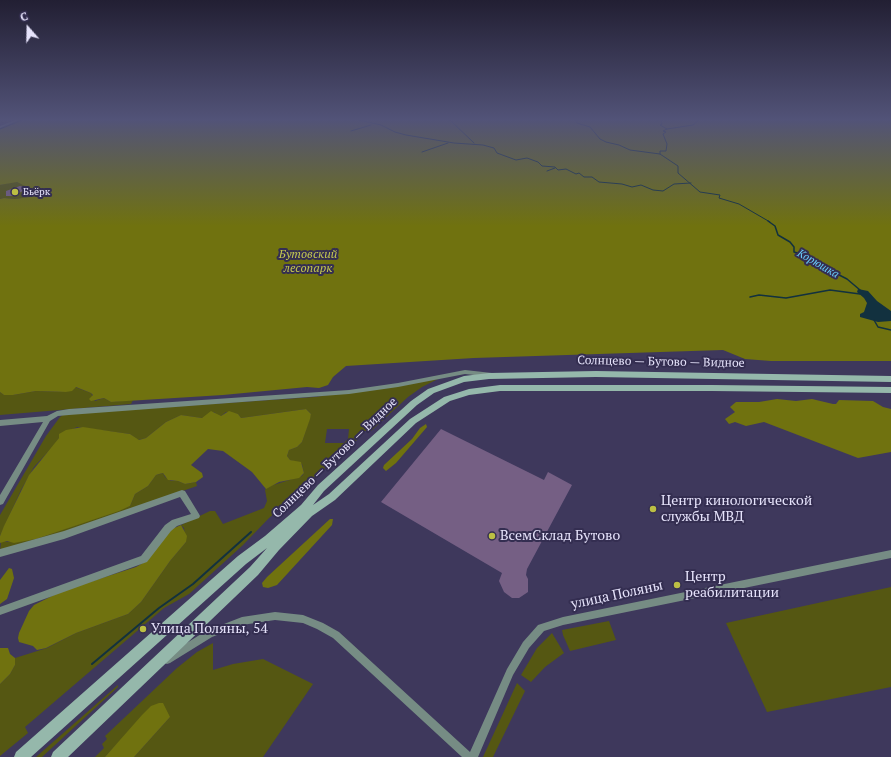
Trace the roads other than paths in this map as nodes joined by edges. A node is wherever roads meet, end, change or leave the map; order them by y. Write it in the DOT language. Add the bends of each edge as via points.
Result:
graph roads {
  1 [pos="500,376"];
  2 [pos="891,379"];
  3 [pos="891,390"];
  4 [pos="48,419"];
  5 [pos="0,423"];
  6 [pos="0,502"];
  7 [pos="0,553"];
  8 [pos="891,554"];
  9 [pos="0,611"];
  10 [pos="146,674"];
  11 [pos="21,757"];
  12 [pos="58,757"];
  13 [pos="469,757"];
  14 [pos="473,757"];
  1 -- 2 [label="main road, Солнцево — Бутово — Видное" via="619,374"];
  1 -- 4 [label="street" via="465,372 348,392 63,412"];
  1 -- 11 [label="main road, Солнцево — Бутово — Видное" via="471,378 450,383 430,391 414,403 321,488 304,508 269,540 242,560"];
  3 -- 10 [label="main road, Солнцево — Бутово — Видное" via="500,388 454,396 413,421 332,497 309,513 254,571"];
  4 -- 5 [label="street"];
  4 -- 6 [label="street"];
  7 -- 9 [label="street" via="58,536 182,493 196,516 168,528 144,559"];
  8 -- 14 [label="street, улица Поляны" via="571,619 541,628 526,645 513,667"];
  10 -- 12 [label="main road, Солнцево — Бутово — Видное"];
  10 -- 13 [label="street" via="197,641 229,625 266,616 303,619 336,635"];
}
